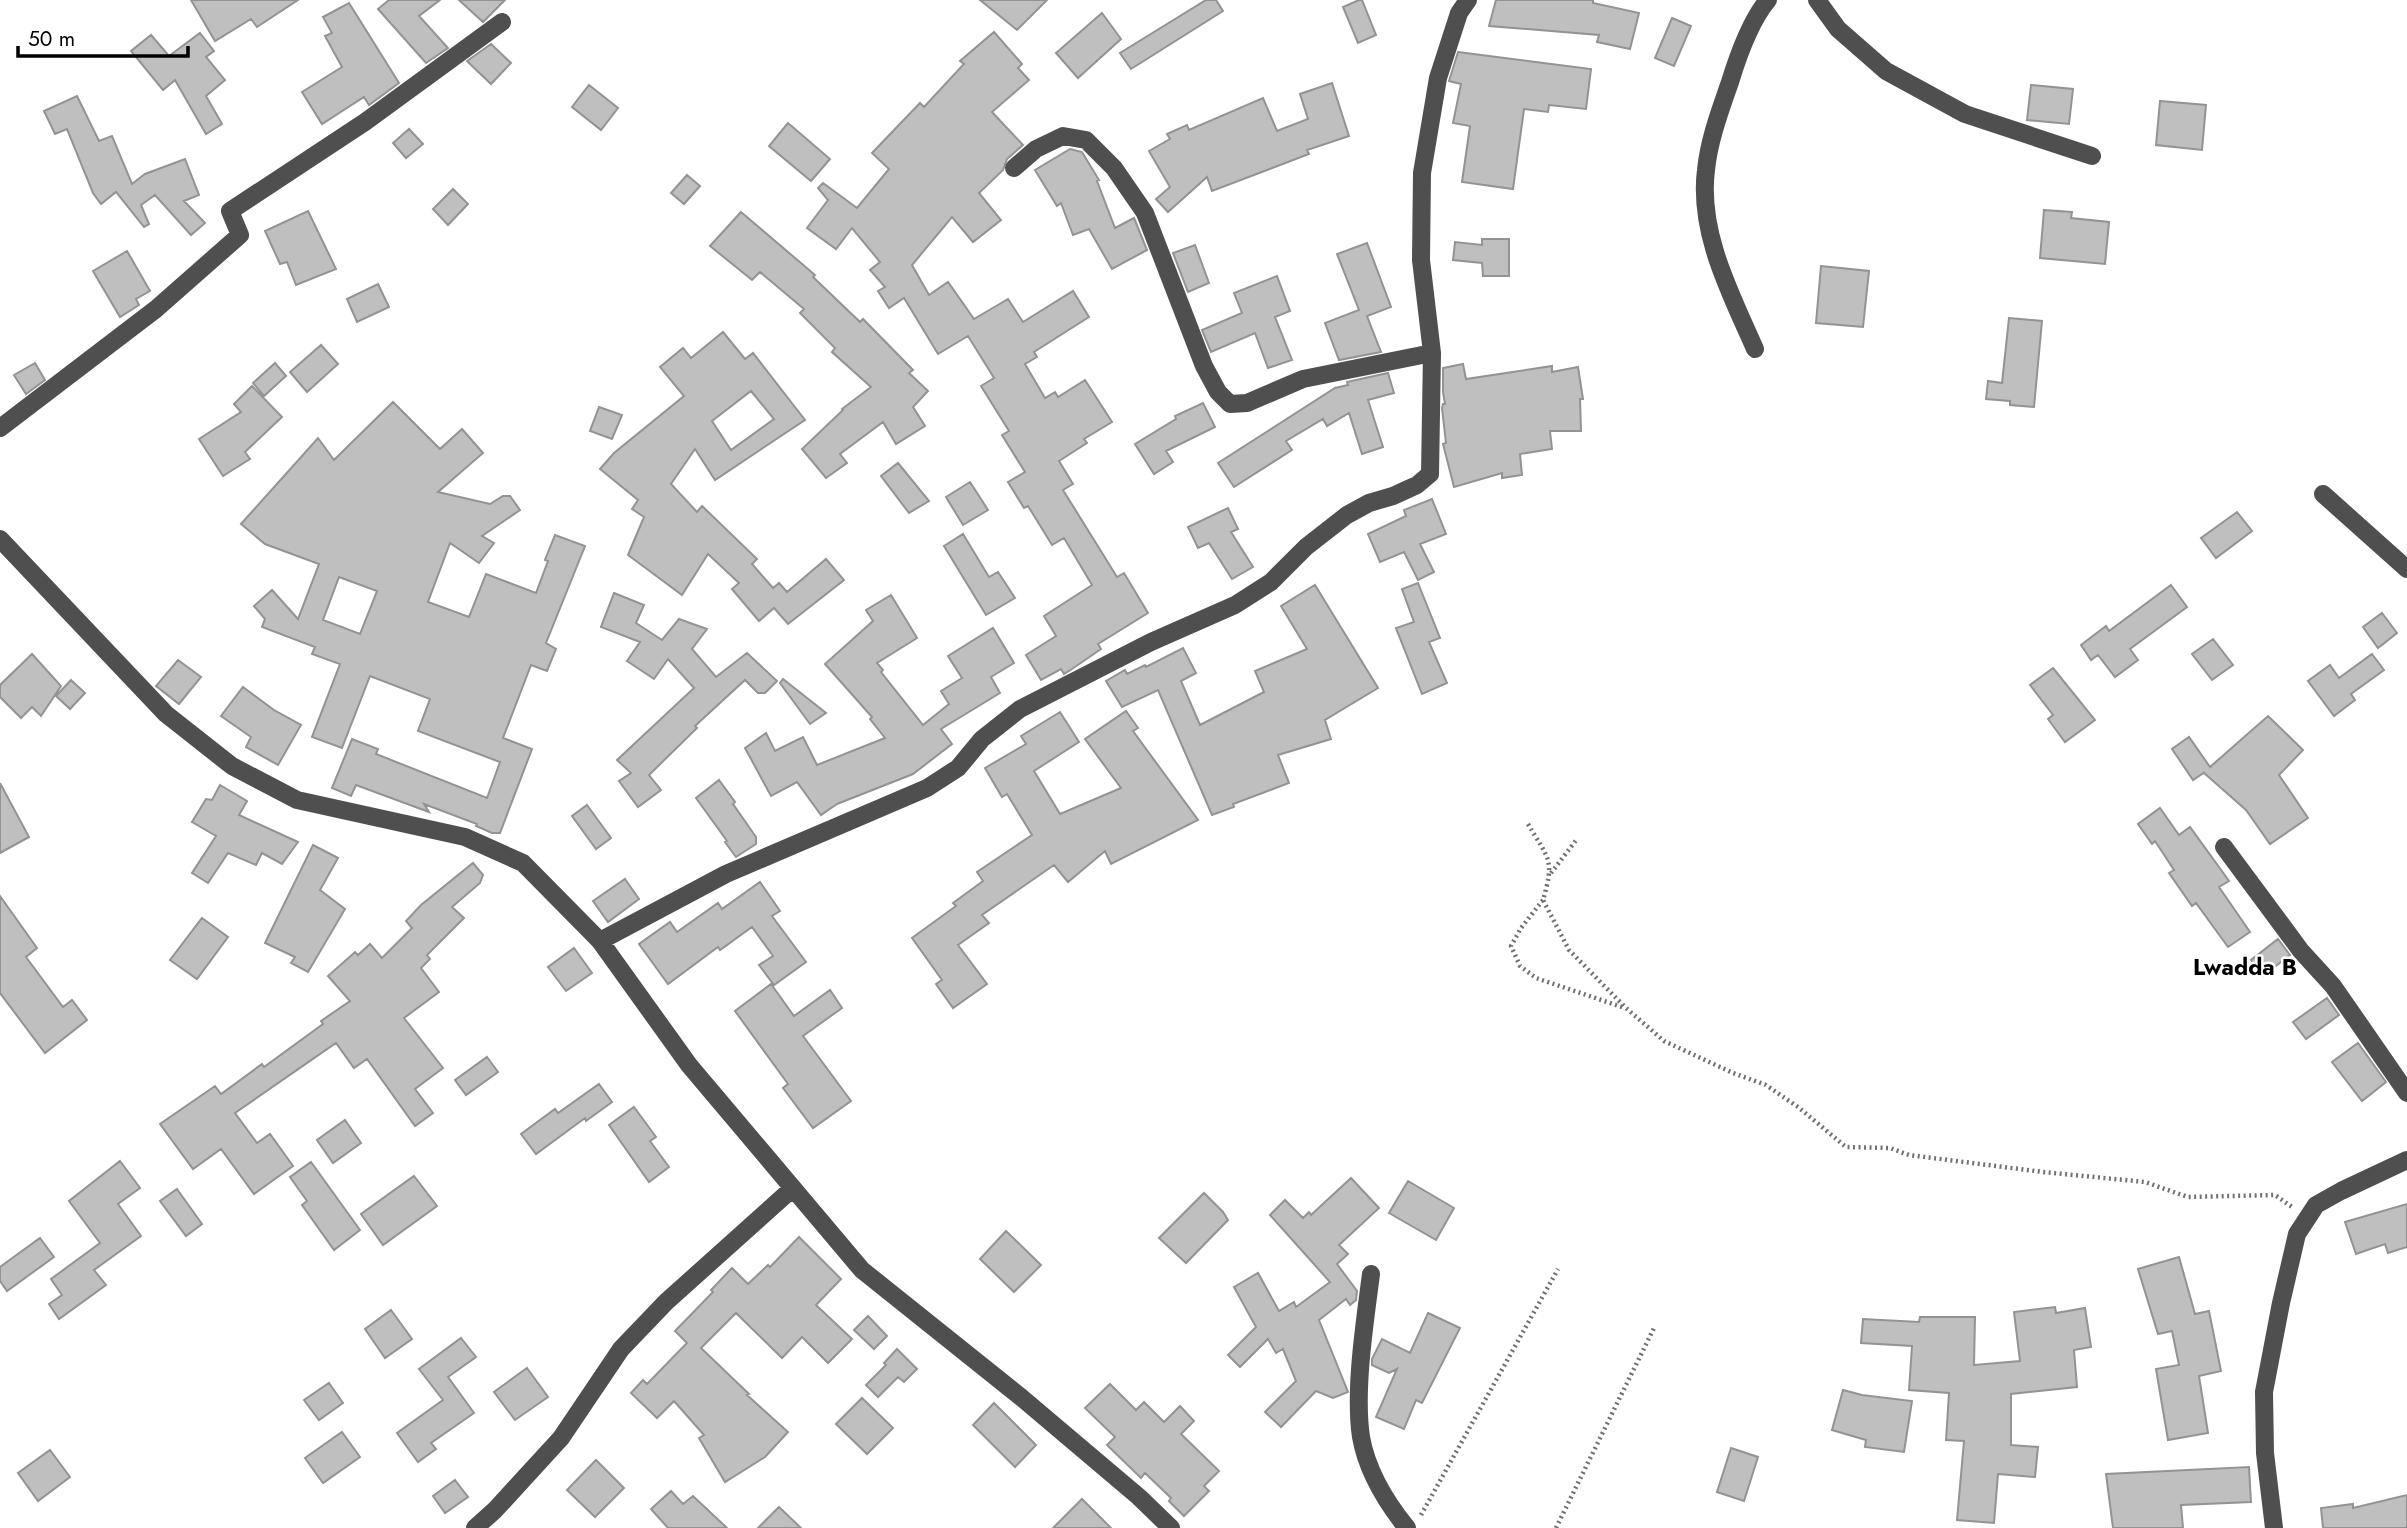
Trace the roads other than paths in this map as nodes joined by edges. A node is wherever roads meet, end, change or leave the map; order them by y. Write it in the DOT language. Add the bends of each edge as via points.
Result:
graph roads {
  1 [pos="1468,0"];
  2 [pos="1768,0"];
  3 [pos="1817,0"];
  4 [pos="502,22"];
  5 [pos="2092,156"];
  6 [pos="1014,168"];
  7 [pos="1755,349"];
  8 [pos="1432,353"];
  9 [pos="0,428"];
  10 [pos="2323,494"];
  11 [pos="0,539"];
  12 [pos="2407,569"];
  13 [pos="2224,847"];
  14 [pos="600,941"];
  15 [pos="2407,1093"];
  16 [pos="2407,1160"];
  17 [pos="793,1188"];
  18 [pos="1371,1274"];
  19 [pos="1414,1522"];
  20 [pos="475,1528"];
  21 [pos="1171,1528"];
  22 [pos="2274,1528"];
  1 -- 8 [label="street" via="1459,13 1438,78 1422,173 1421,260"];
  2 -- 7 [label="street" via="1740,53 1714,128 1705,172 1707,217 1720,268"];
  3 -- 5 [label="street" via="1838,29 1886,71 1965,114"];
  4 -- 9 [label="street" via="365,122 230,211 240,234 156,309"];
  6 -- 8 [label="street" via="1036,149 1063,136 1086,140 1114,168 1145,214 1204,366 1230,404 1247,403 1303,379"];
  8 -- 14 [label="street" via="1430,474 1418,485 1347,515 1271,582 1235,605 1020,709 982,739 958,768 927,788 726,874"];
  10 -- 12 [label="street"];
  11 -- 14 [label="street" via="166,714 232,766 297,800 466,837 523,863"];
  13 -- 15 [label="street" via="2301,951 2333,986"];
  14 -- 17 [label="street" via="689,1065"];
  16 -- 22 [label="street" via="2316,1205 2297,1234 2264,1392"];
  17 -- 20 [label="street" via="666,1302 621,1349 561,1438"];
  17 -- 21 [label="street" via="862,1270 1022,1398"];
  18 -- 19 [label="street" via="1360,1401 1362,1438 1388,1504"];
}
